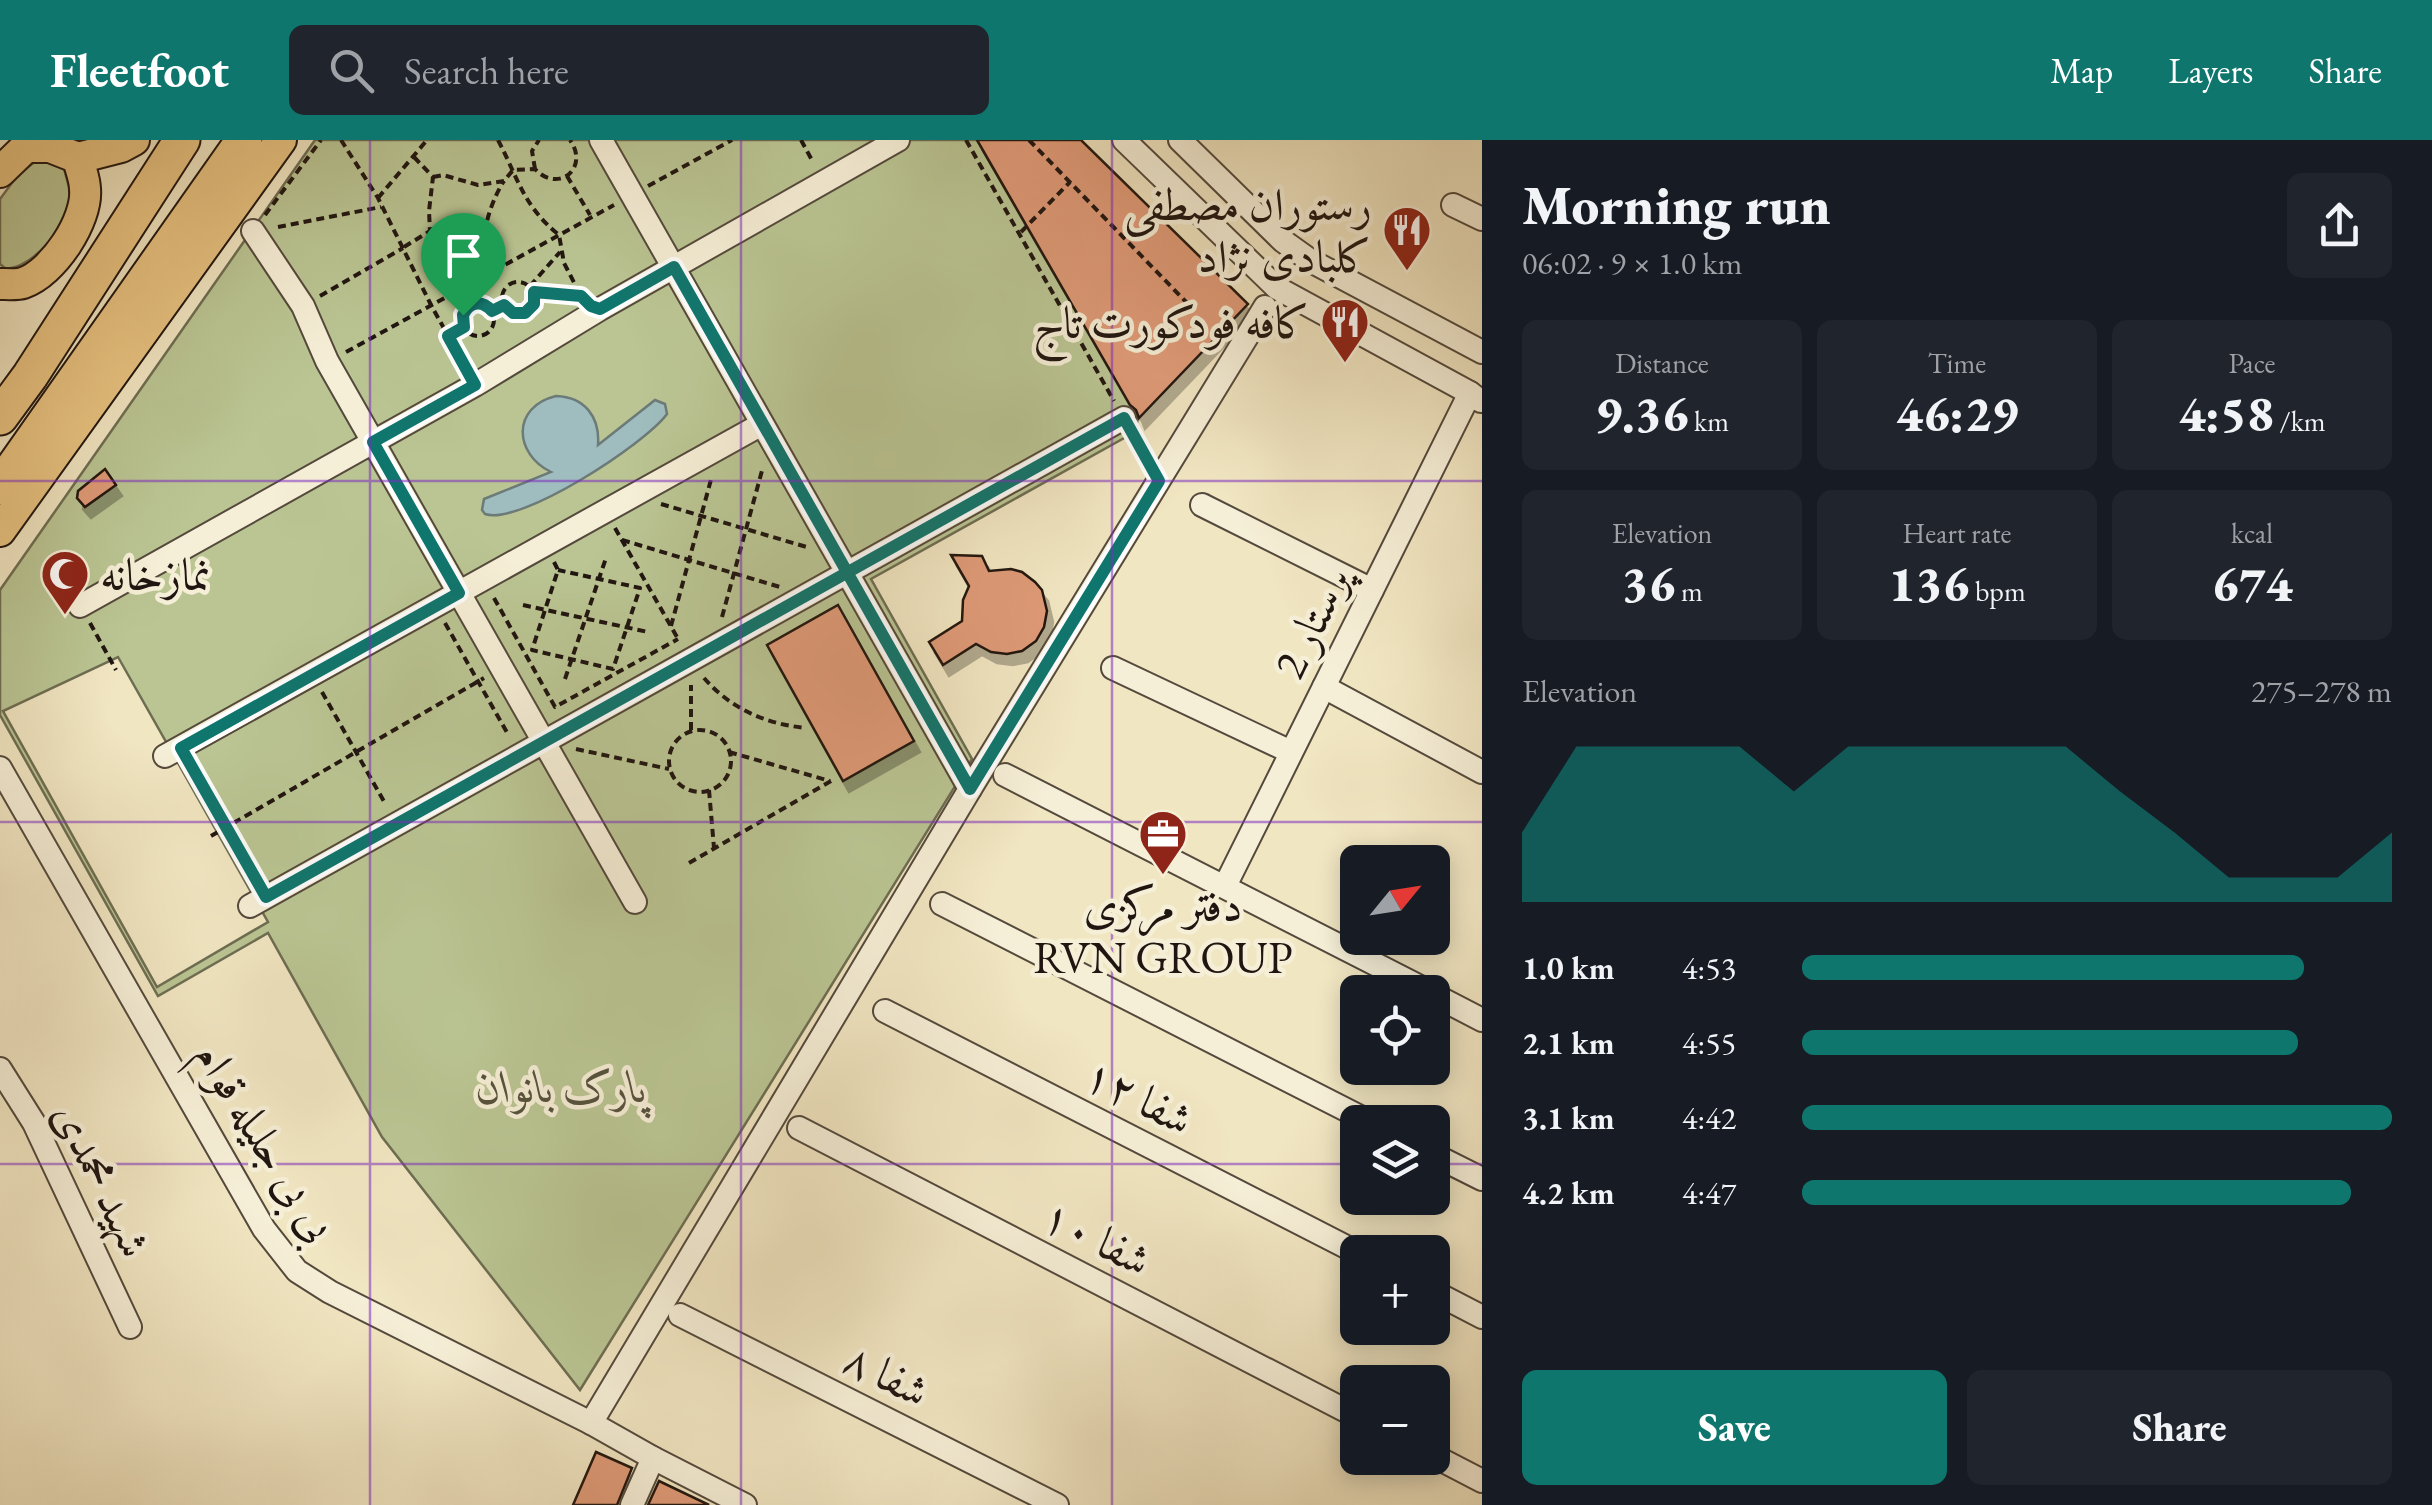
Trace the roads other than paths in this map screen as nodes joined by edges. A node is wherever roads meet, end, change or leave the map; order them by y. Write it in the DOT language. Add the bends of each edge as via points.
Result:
graph roads {
  1 [pos="134,140"];
  2 [pos="182,140"];
  3 [pos="244,140"];
  4 [pos="281,140"];
  5 [pos="601,140"];
  6 [pos="898,140"];
  7 [pos="1124,140"];
  8 [pos="1180,140"];
  9 [pos="57,148"];
  10 [pos="2,160"];
  11 [pos="1453,204"];
  12 [pos="1482,219"];
  13 [pos="254,231"];
  14 [pos="674,267"];
  15 [pos="0,284"];
  16 [pos="1266,307"];
  17 [pos="1482,352"];
  18 [pos="1476,397"];
  19 [pos="0,417"];
  20 [pos="1124,418"];
  21 [pos="766,431"];
  22 [pos="373,442"];
  23 [pos="0,487"];
  24 [pos="1202,506"];
  25 [pos="0,531"];
  26 [pos="842,564"];
  27 [pos="1372,590"];
  28 [pos="459,593"];
  29 [pos="80,606"];
  30 [pos="1113,668"];
  31 [pos="1324,687"];
  32 [pos="544,742"];
  33 [pos="173,752"];
  34 [pos="1291,752"];
  35 [pos="0,768"];
  36 [pos="1482,772"];
  37 [pos="1005,774"];
  38 [pos="970,789"];
  39 [pos="1225,886"];
  40 [pos="258,901"];
  41 [pos="635,902"];
  42 [pos="942,904"];
  43 [pos="1396,975"];
  44 [pos="1450,1003"];
  45 [pos="885,1011"];
  46 [pos="1482,1020"];
  47 [pos="0,1069"];
  48 [pos="1340,1107"];
  49 [pos="799,1128"];
  50 [pos="1450,1163"];
  51 [pos="1482,1180"];
  52 [pos="1340,1244"];
  53 [pos="1450,1300"];
  54 [pos="680,1315"];
  55 [pos="1482,1317"];
  56 [pos="130,1326"];
  57 [pos="1340,1407"];
  58 [pos="591,1424"];
  59 [pos="653,1458"];
  60 [pos="1450,1465"];
  61 [pos="1482,1481"];
  62 [pos="632,1505"];
  63 [pos="745,1505"];
  64 [pos="1057,1505"];
  1 -- 9 [label="main road" via="121,147"];
  2 -- 19 [label="highway"];
  3 -- 23 [label="highway"];
  4 -- 25 [label="main road"];
  5 -- 14 [label="street"];
  6 -- 14 [label="street"];
  7 -- 18 [label="street" via="1277,288"];
  8 -- 17 [label="street" via="1311,260"];
  9 -- 10 [label="main road" via="26,148"];
  9 -- 15 [label="main road" via="86,188 84,210 46,268 23,284"];
  11 -- 12 [label="street"];
  13 -- 22 [label="street" via="303,306"];
  14 -- 21 [label="street"];
  14 -- 22 [label="street" via="591,302 475,385"];
  16 -- 38 [label="street"];
  18 -- 27 [label="street, پرستار 2"];
  20 -- 26 [label="street"];
  21 -- 26 [label="street"];
  21 -- 28 [label="street" via="720,447"];
  22 -- 28 [label="street"];
  22 -- 29 [label="street"];
  24 -- 27 [label="street"];
  26 -- 32 [label="street" via="808,594"];
  26 -- 38 [label="street"];
  27 -- 31 [label="street, پرستار 2"];
  28 -- 32 [label="street"];
  28 -- 33 [label="street"];
  30 -- 34 [label="street"];
  31 -- 34 [label="street, پرستار 2"];
  31 -- 36 [label="street"];
  32 -- 40 [label="street"];
  32 -- 41 [label="street"];
  34 -- 39 [label="street, پرستار 2"];
  35 -- 58 [label="street, بی بی جلیله قوام" via="264,1229 297,1271"];
  37 -- 39 [label="street"];
  38 -- 58 [label="street"];
  39 -- 43 [label="street"];
  42 -- 48 [label="street"];
  44 -- 46 [label="street"];
  45 -- 52 [label="street, شفا ۱۲"];
  47 -- 56 [label="street, شهید محمدی" via="34,1123"];
  49 -- 57 [label="street, شفا ۱۰"];
  50 -- 51 [label="street"];
  53 -- 55 [label="street"];
  54 -- 64 [label="street, شفا ۸"];
  58 -- 59 [label="street, بی بی جلیله قوام"];
  59 -- 62 [label="street"];
  59 -- 63 [label="street, بی بی جلیله قوام"];
  60 -- 61 [label="street"];
}
